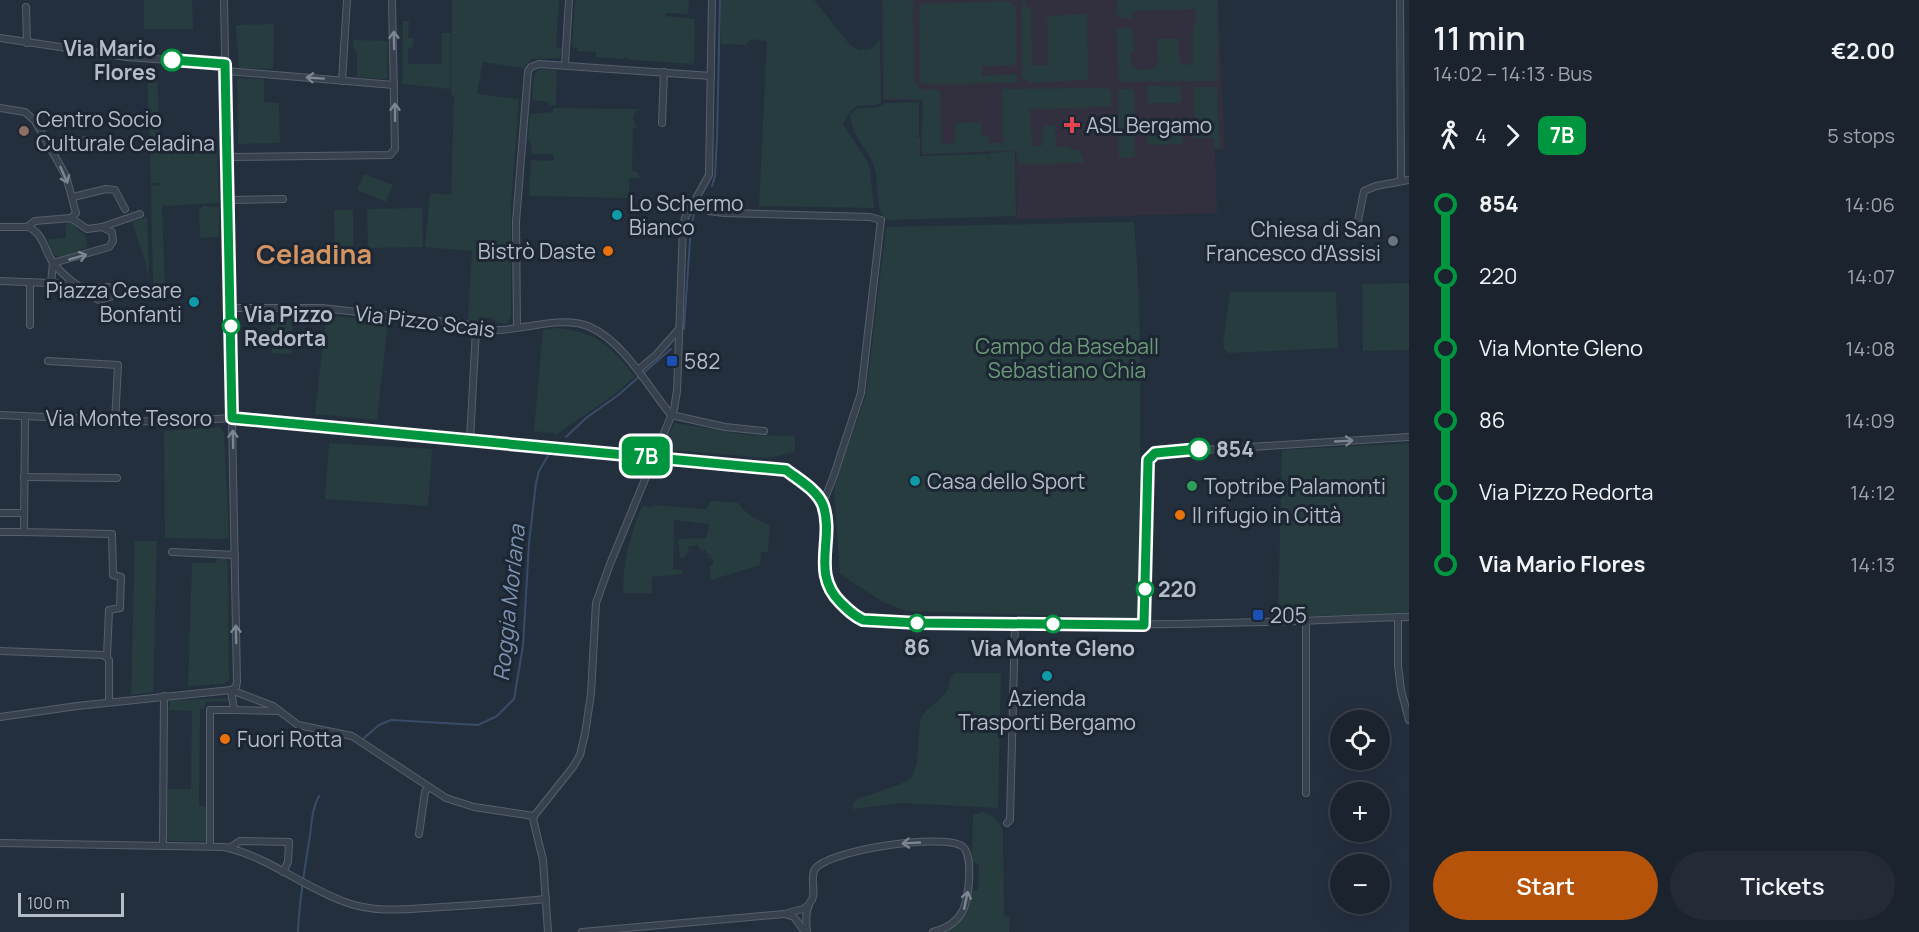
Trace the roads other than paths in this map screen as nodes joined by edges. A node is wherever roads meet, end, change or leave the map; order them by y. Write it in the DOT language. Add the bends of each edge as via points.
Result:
graph roads {
  1 [pos="224,0"];
  2 [pos="347,0"];
  3 [pos="392,0"];
  4 [pos="569,0"];
  5 [pos="712,0"];
  6 [pos="1400,0"];
  7 [pos="26,7"];
  8 [pos="0,38"];
  9 [pos="27,43"];
  10 [pos="565,65"];
  11 [pos="225,68"];
  12 [pos="664,72"];
  13 [pos="711,75"];
  14 [pos="342,81"];
  15 [pos="394,85"];
  16 [pos="0,108"];
  17 [pos="662,123"];
  18 [pos="85,140"];
  19 [pos="52,151"];
  20 [pos="228,157"];
  21 [pos="1409,180"];
  22 [pos="1401,181"];
  23 [pos="73,197"];
  24 [pos="698,197"];
  25 [pos="283,199"];
  26 [pos="229,200"];
  27 [pos="125,209"];
  28 [pos="140,214"];
  29 [pos="71,218"];
  30 [pos="1358,221"];
  31 [pos="0,227"];
  32 [pos="27,227"];
  33 [pos="102,227"];
  34 [pos="53,263"];
  35 [pos="0,281"];
  36 [pos="30,282"];
  37 [pos="51,283"];
  38 [pos="77,285"];
  39 [pos="231,308"];
  40 [pos="30,325"];
  41 [pos="517,328"];
  42 [pos="679,328"];
  43 [pos="476,329"];
  44 [pos="48,360"];
  45 [pos="641,375"];
  46 [pos="0,415"];
  47 [pos="671,415"];
  48 [pos="25,416"];
  49 [pos="232,418"];
  50 [pos="115,422"];
  51 [pos="764,431"];
  52 [pos="1409,437"];
  53 [pos="470,440"];
  54 [pos="655,456"];
  55 [pos="24,477"];
  56 [pos="117,478"];
  57 [pos="822,504"];
  58 [pos="0,513"];
  59 [pos="24,513"];
  60 [pos="0,532"];
  61 [pos="24,532"];
  62 [pos="172,552"];
  63 [pos="235,555"];
  64 [pos="1409,617"];
  65 [pos="1398,619"];
  66 [pos="1306,621"];
  67 [pos="1015,624"];
  68 [pos="1144,625"];
  69 [pos="0,651"];
  70 [pos="107,657"];
  71 [pos="231,690"];
  72 [pos="164,696"];
  73 [pos="110,702"];
  74 [pos="234,710"];
  75 [pos="280,711"];
  76 [pos="0,717"];
  77 [pos="1409,720"];
  78 [pos="428,788"];
  79 [pos="1306,793"];
  80 [pos="534,816"];
  81 [pos="1007,823"];
  82 [pos="419,834"];
  83 [pos="0,843"];
  84 [pos="163,845"];
  85 [pos="210,846"];
  86 [pos="228,848"];
  87 [pos="283,872"];
  88 [pos="546,899"];
  89 [pos="808,905"];
  90 [pos="784,914"];
  91 [pos="548,932"];
  92 [pos="582,932"];
  93 [pos="806,932"];
  94 [pos="933,932"];
  1 -- 11 [label="street"];
  2 -- 14 [label="street"];
  15 -- 3 [label="street, one-way"];
  4 -- 10 [label="street"];
  5 -- 13 [label="street"];
  6 -- 22 [label="street"];
  7 -- 9 [label="street"];
  8 -- 9 [label="street"];
  9 -- 11 [label="street"];
  10 -- 12 [label="street"];
  10 -- 41 [label="street" via="539,64 528,71 516,222"];
  14 -- 11 [label="street, one-way"];
  11 -- 20 [label="street"];
  12 -- 13 [label="street"];
  12 -- 17 [label="street"];
  13 -- 24 [label="street" via="709,175"];
  14 -- 15 [label="street"];
  20 -- 15 [label="street, one-way" via="390,155 395,144"];
  16 -- 19 [label="street" via="31,116"];
  18 -- 19 [label="street"];
  19 -- 23 [label="street, one-way"];
  20 -- 26 [label="street"];
  21 -- 22 [label="street"];
  22 -- 30 [label="street" via="1364,191"];
  23 -- 27 [label="street" via="115,190"];
  23 -- 29 [label="street" via="76,213"];
  24 -- 42 [label="street" via="683,227"];
  24 -- 57 [label="street" via="709,211 724,213 881,220 861,393"];
  25 -- 26 [label="street"];
  26 -- 39 [label="street"];
  28 -- 33 [label="street"];
  29 -- 32 [label="street" via="35,220"];
  29 -- 33 [label="street" via="87,229"];
  31 -- 32 [label="street"];
  32 -- 34 [label="street" via="37,233"];
  34 -- 33 [label="street, one-way" via="109,247 114,237"];
  34 -- 37 [label="street"];
  34 -- 38 [label="street"];
  35 -- 36 [label="street"];
  36 -- 37 [label="street"];
  36 -- 40 [label="street"];
  37 -- 38 [label="street"];
  38 -- 38 [label="street" via="99,300 114,292 108,287"];
  39 -- 43 [label="street, Via Pizzo Scais" via="322,309 466,324"];
  39 -- 49 [label="street"];
  41 -- 43 [label="street, Via Pizzo Scais" via="488,332"];
  41 -- 45 [label="street, Via Pizzo Scais" via="565,323 589,326 621,351"];
  42 -- 45 [label="street"];
  42 -- 47 [label="street" via="677,391"];
  43 -- 53 [label="street"];
  44 -- 50 [label="street" via="118,365"];
  45 -- 47 [label="street, Via Pizzo Scais"];
  46 -- 48 [label="street, Via Monte Tesoro"];
  47 -- 51 [label="street"];
  47 -- 54 [label="street"];
  48 -- 50 [label="street, Via Monte Tesoro"];
  48 -- 55 [label="street"];
  49 -- 50 [label="street, Via Monte Tesoro"];
  49 -- 53 [label="street"];
  63 -- 49 [label="street, one-way"];
  68 -- 52 [label="street, one-way" via="1150,455"];
  53 -- 54 [label="street"];
  54 -- 57 [label="street" via="786,470 807,485"];
  54 -- 80 [label="street" via="596,603 591,694 580,755"];
  55 -- 56 [label="street"];
  55 -- 59 [label="street"];
  57 -- 67 [label="street" via="827,583 835,598 856,617 878,622"];
  58 -- 59 [label="street"];
  59 -- 61 [label="street"];
  60 -- 61 [label="street"];
  61 -- 70 [label="street" via="112,534 113,575 121,577 120,608 109,610"];
  62 -- 63 [label="street"];
  71 -- 63 [label="street, one-way" via="237,682"];
  64 -- 65 [label="street"];
  65 -- 66 [label="street"];
  65 -- 77 [label="street" via="1401,690"];
  66 -- 68 [label="street"];
  66 -- 79 [label="street"];
  67 -- 68 [label="street"];
  67 -- 81 [label="street" via="1011,820"];
  69 -- 70 [label="street"];
  70 -- 73 [label="street"];
  71 -- 72 [label="street"];
  71 -- 74 [label="street"];
  71 -- 75 [label="street"];
  72 -- 73 [label="street"];
  72 -- 84 [label="street"];
  73 -- 76 [label="street"];
  74 -- 75 [label="street"];
  74 -- 85 [label="street" via="210,710"];
  75 -- 78 [label="street" via="298,725 352,736"];
  78 -- 80 [label="street" via="474,807"];
  78 -- 82 [label="street"];
  80 -- 88 [label="street"];
  83 -- 84 [label="street"];
  84 -- 85 [label="street"];
  85 -- 86 [label="street"];
  86 -- 87 [label="street"];
  86 -- 87 [label="street" via="240,841 289,842"];
  87 -- 88 [label="street" via="347,903 380,910"];
  88 -- 91 [label="street"];
  89 -- 90 [label="street"];
  89 -- 93 [label="street"];
  94 -- 89 [label="street, one-way" via="954,922 968,898 969,857 961,845 952,842 884,845 826,862 814,873 813,896"];
  90 -- 92 [label="street"];
  90 -- 93 [label="street" via="794,917"];
}
